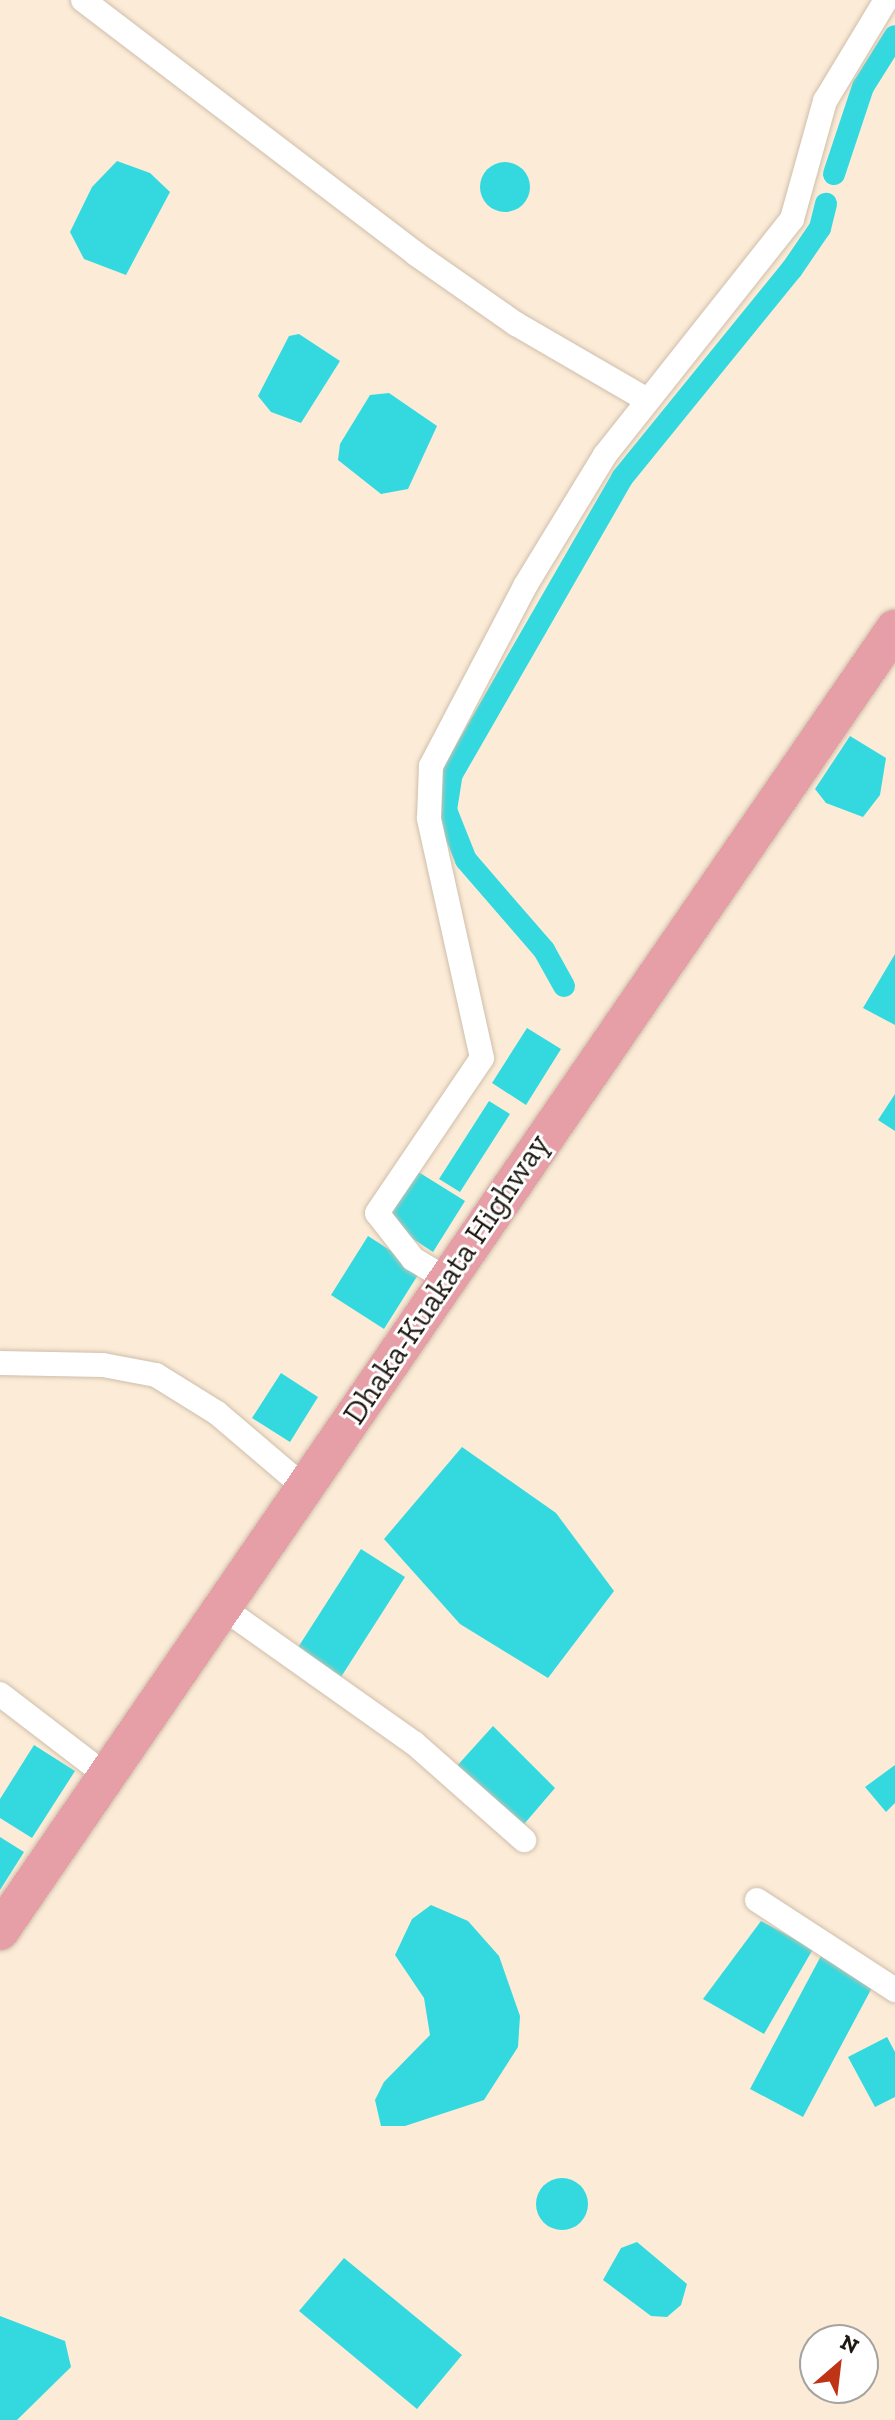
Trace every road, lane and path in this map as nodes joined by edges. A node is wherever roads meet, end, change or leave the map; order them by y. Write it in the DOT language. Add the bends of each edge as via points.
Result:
graph roads {
  1 [pos="83,0"];
  2 [pos="886,0"];
  3 [pos="647,400"];
  4 [pos="895,629"];
  5 [pos="448,1280"];
  6 [pos="0,1363"];
  7 [pos="304,1487"];
  8 [pos="223,1608"];
  9 [pos="0,1694"];
  10 [pos="108,1777"];
  11 [pos="524,1840"];
  12 [pos="757,1900"];
  13 [pos="0,1931"];
  14 [pos="895,1990"];
  1 -- 3 [label="street" via="428,263 516,324"];
  2 -- 3 [label="street" via="825,101 792,219"];
  3 -- 5 [label="street" via="525,586 431,766 429,818 482,1058 377,1213 413,1259"];
  4 -- 5 [label="main road, Dhaka-Kuakata Highway"];
  5 -- 7 [label="main road, Dhaka-Kuakata Highway"];
  6 -- 7 [label="street" via="103,1365 156,1375 217,1413"];
  7 -- 8 [label="main road, Dhaka-Kuakata Highway"];
  8 -- 10 [label="main road, Dhaka-Kuakata Highway"];
  8 -- 11 [label="street" via="414,1743"];
  9 -- 10 [label="street"];
  10 -- 13 [label="main road, Dhaka-Kuakata Highway"];
  12 -- 14 [label="street"];
}
